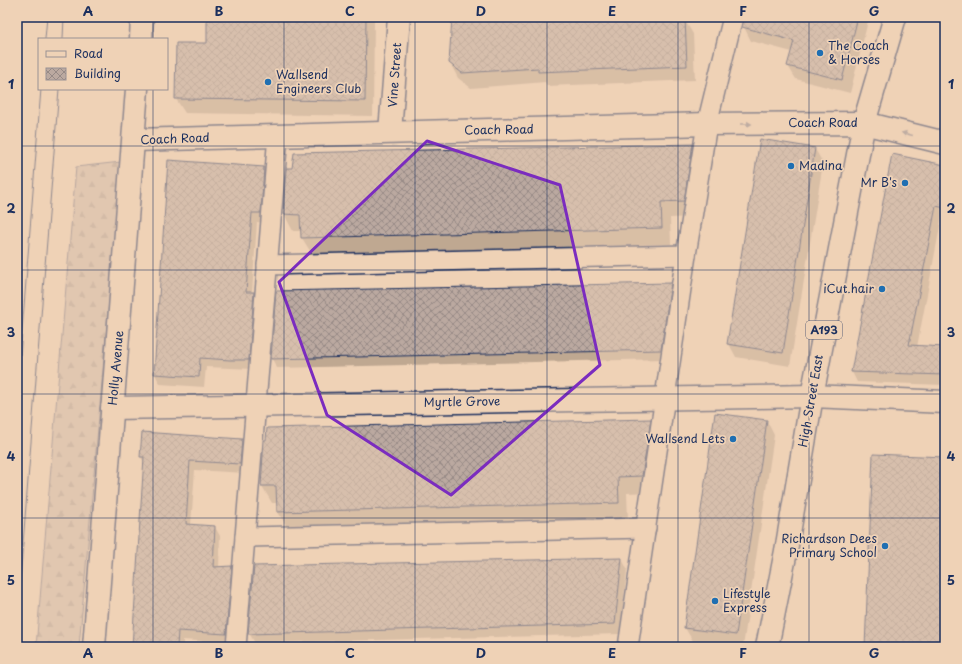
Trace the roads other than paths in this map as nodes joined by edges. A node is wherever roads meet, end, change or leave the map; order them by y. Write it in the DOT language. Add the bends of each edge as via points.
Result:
graph roads {
  1 [pos="142,17"];
  2 [pos="399,17"];
  3 [pos="734,17"];
  4 [pos="895,17"];
  5 [pos="141,38"];
  6 [pos="137,90"];
  7 [pos="864,123"];
  8 [pos="707,124"];
  9 [pos="390,132"];
  10 [pos="278,135"];
  11 [pos="134,140"];
  12 [pos="945,144"];
  13 [pos="686,255"];
  14 [pos="267,265"];
  15 [pos="812,396"];
  16 [pos="665,398"];
  17 [pos="945,402"];
  18 [pos="255,406"];
  19 [pos="112,408"];
  20 [pos="646,528"];
  21 [pos="245,537"];
  22 [pos="94,647"];
  23 [pos="236,647"];
  24 [pos="628,647"];
  25 [pos="767,647"];
  1 -- 5 [label="street"];
  2 -- 9 [label="street, Vine Street"];
  3 -- 8 [label="lane"];
  4 -- 7 [label="street, High Street East / A193"];
  6 -- 11 [label="street, Holly Avenue"];
  8 -- 7 [label="street, Coach Road, one-way"];
  12 -- 7 [label="street, Coach Road, one-way"];
  7 -- 15 [label="street, High Street East / A193"];
  8 -- 9 [label="street, Coach Road"];
  8 -- 13 [label="lane"];
  9 -- 10 [label="street, Coach Road"];
  10 -- 11 [label="street, Coach Road"];
  10 -- 14 [label="lane"];
  11 -- 19 [label="street, Holly Avenue"];
  13 -- 14 [label="lane"];
  13 -- 16 [label="lane"];
  14 -- 18 [label="lane"];
  15 -- 16 [label="street, Myrtle Grove"];
  15 -- 17 [label="street, Myrtle Grove"];
  15 -- 25 [label="street, High Street East / A193"];
  16 -- 18 [label="street, Myrtle Grove"];
  16 -- 20 [label="lane"];
  18 -- 19 [label="street, Myrtle Grove"];
  18 -- 21 [label="lane"];
  19 -- 22 [label="street, Holly Avenue"];
  20 -- 21 [label="lane"];
  20 -- 24 [label="lane"];
  21 -- 23 [label="lane"];
}
